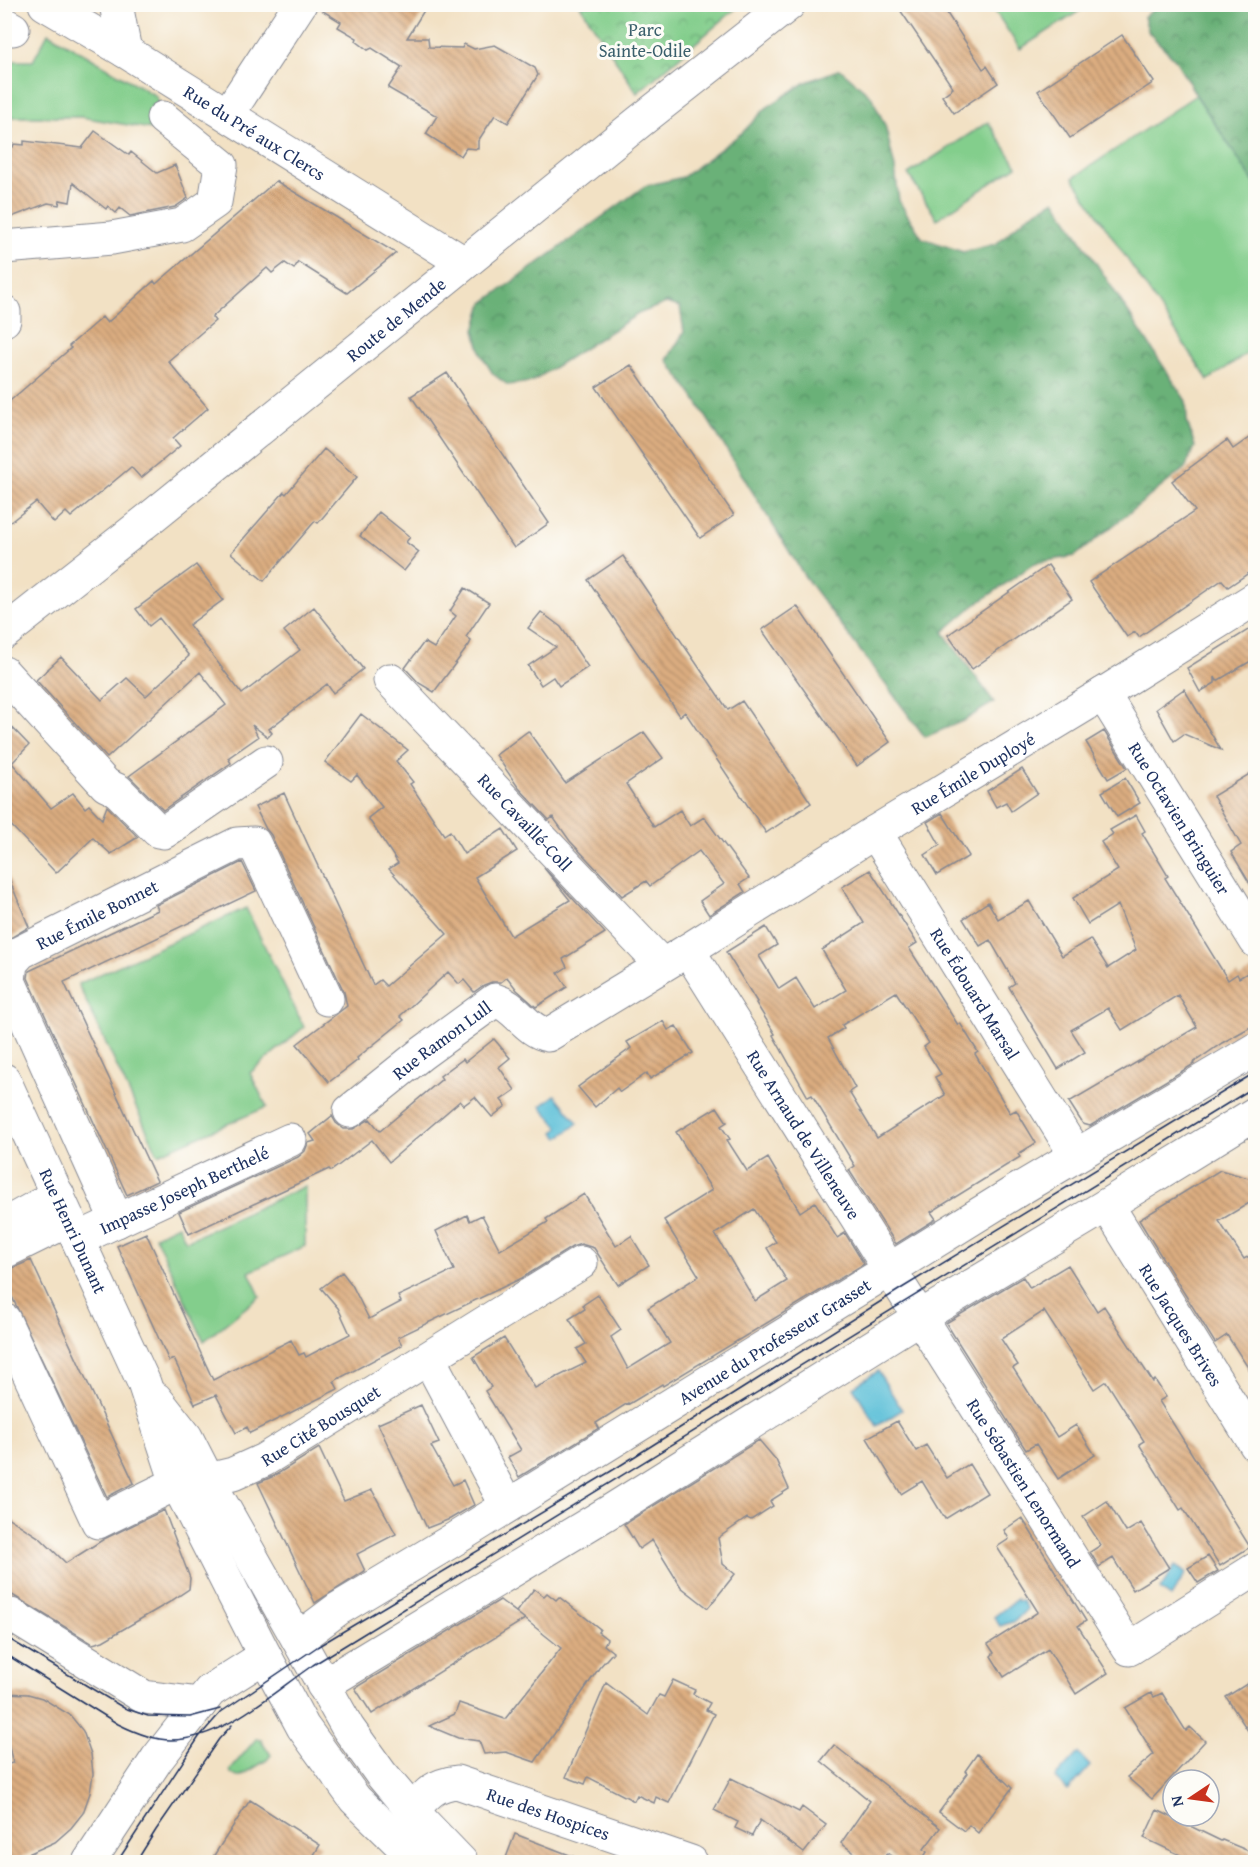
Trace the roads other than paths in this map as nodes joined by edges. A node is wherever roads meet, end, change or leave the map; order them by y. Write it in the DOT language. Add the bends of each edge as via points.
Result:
graph roads {
  1 [pos="116,4"];
  2 [pos="300,4"];
  3 [pos="789,4"];
  4 [pos="45,5"];
  5 [pos="125,51"];
  6 [pos="228,114"];
  7 [pos="163,118"];
  8 [pos="4,246"];
  9 [pos="464,262"];
  10 [pos="4,312"];
  11 [pos="4,320"];
  12 [pos="1256,597"];
  13 [pos="4,633"];
  14 [pos="4,674"];
  15 [pos="390,680"];
  16 [pos="1103,694"];
  17 [pos="266,762"];
  18 [pos="875,832"];
  19 [pos="1256,941"];
  20 [pos="675,958"];
  21 [pos="327,999"];
  22 [pos="1256,1048"];
  23 [pos="4,1080"];
  24 [pos="350,1111"];
  25 [pos="1256,1113"];
  26 [pos="290,1140"];
  27 [pos="1076,1155"];
  28 [pos="1107,1205"];
  29 [pos="68,1218"];
  30 [pos="117,1221"];
  31 [pos="4,1225"];
  32 [pos="4,1252"];
  33 [pos="581,1263"];
  34 [pos="890,1269"];
  35 [pos="920,1317"];
  36 [pos="4,1320"];
  37 [pos="429,1359"];
  38 [pos="1256,1445"];
  39 [pos="192,1481"];
  40 [pos="507,1506"];
  41 [pos="1256,1569"];
  42 [pos="8,1614"];
  43 [pos="298,1639"];
  44 [pos="265,1656"];
  45 [pos="323,1685"];
  46 [pos="200,1704"];
  47 [pos="315,1745"];
  48 [pos="412,1811"];
  49 [pos="89,1863"];
  50 [pos="419,1863"];
  51 [pos="461,1863"];
  52 [pos="691,1863"];
  1 -- 5 [label="street"];
  2 -- 6 [label="street"];
  3 -- 9 [label="street, Route de Mende"];
  4 -- 5 [label="street, Rue du Pré aux Clercs"];
  5 -- 6 [label="street, Rue du Pré aux Clercs"];
  6 -- 9 [label="street, Rue du Pré aux Clercs"];
  7 -- 8 [label="street" via="220,165 215,202 182,225 112,238"];
  9 -- 13 [label="street, Route de Mende"];
  10 -- 11 [label="street"];
  12 -- 16 [label="street, Rue Émile Duployé"];
  14 -- 17 [label="street" via="106,785 117,790 158,831 164,832"];
  15 -- 20 [label="street, Rue Cavaillé-Coll"];
  16 -- 18 [label="street, Rue Émile Duployé"];
  16 -- 19 [label="street, Rue Octavien Bringuier"];
  18 -- 20 [label="street, Rue Émile Duployé"];
  18 -- 27 [label="street, Rue Édouard Marsal"];
  20 -- 24 [label="street, Rue Ramon Lull" via="548,1035 537,1033 505,1003 495,1000"];
  20 -- 34 [label="street, Rue Arnaud de Villeneuve"];
  21 -- 30 [label="street, Rue Émile Bonnet" via="254,843 237,844 21,952 12,963 9,981"];
  22 -- 27 [label="street, Avenue du Professeur Grasset"];
  23 -- 29 [label="street, Rue Henri Dunant"];
  25 -- 28 [label="street"];
  26 -- 30 [label="street, Impasse Joseph Berthelé"];
  27 -- 34 [label="street, Avenue du Professeur Grasset"];
  28 -- 35 [label="street"];
  28 -- 38 [label="street, Rue Jacques Brives"];
  29 -- 30 [label="street, Impasse Joseph Berthelé"];
  29 -- 31 [label="street"];
  29 -- 32 [label="street"];
  29 -- 39 [label="street, Rue Henri Dunant" via="144,1383 186,1437"];
  33 -- 37 [label="street, Rue Cité Bousquet"];
  34 -- 35 [label="street, Rue Arnaud de Villeneuve"];
  34 -- 40 [label="street, Avenue du Professeur Grasset"];
  35 -- 41 [label="street, Rue Sébastien Lenormand" via="1129,1649"];
  35 -- 45 [label="street"];
  36 -- 39 [label="street, Rue Cité Bousquet" via="98,1522"];
  37 -- 39 [label="street, Rue Cité Bousquet" via="264,1460 232,1474"];
  37 -- 40 [label="street"];
  39 -- 43 [label="street, Rue Henri Dunant"];
  39 -- 44 [label="street, Rue Henri Dunant"];
  40 -- 43 [label="street, Avenue du Professeur Grasset" via="338,1609"];
  42 -- 46 [label="street" via="144,1697"];
  43 -- 44 [label="street, Avenue du Professeur Grasset"];
  43 -- 45 [label="street, Rue Henri Dunant"];
  44 -- 45 [label="street" via="293,1678"];
  44 -- 46 [label="street, Avenue du Professeur Grasset" via="220,1683"];
  44 -- 47 [label="street, Rue Henri Dunant"];
  45 -- 48 [label="street, Rue Henri Dunant" via="348,1728"];
  46 -- 49 [label="street, Avenue du Professeur Grasset"];
  47 -- 48 [label="street" via="340,1762 395,1819"];
  47 -- 50 [label="street, Rue Henri Dunant" via="355,1799"];
  48 -- 51 [label="street, Rue Henri Dunant"];
  48 -- 52 [label="street, Rue des Hospices" via="428,1792 457,1782"];
}
